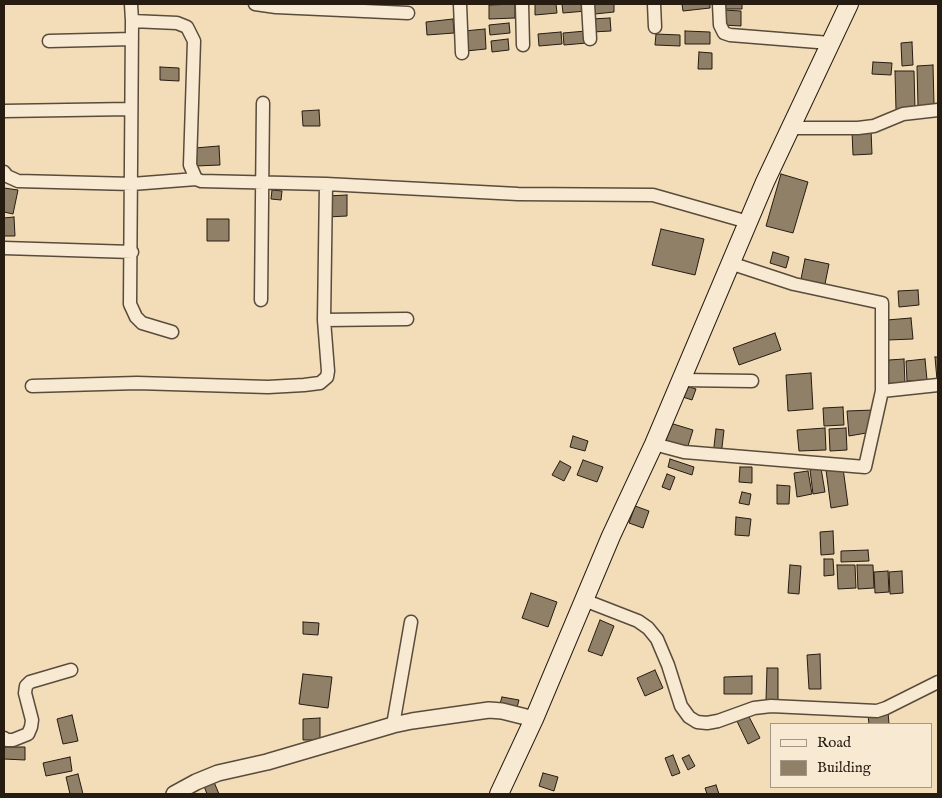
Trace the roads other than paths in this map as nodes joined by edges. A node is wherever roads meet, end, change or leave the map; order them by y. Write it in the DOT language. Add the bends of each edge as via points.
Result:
graph roads {
  1 [pos="131,4"];
  2 [pos="255,4"];
  3 [pos="460,4"];
  4 [pos="522,4"];
  5 [pos="588,4"];
  6 [pos="654,4"];
  7 [pos="719,4"];
  8 [pos="849,4"];
  9 [pos="408,13"];
  10 [pos="132,21"];
  11 [pos="655,27"];
  12 [pos="590,38"];
  13 [pos="132,39"];
  14 [pos="49,41"];
  15 [pos="830,43"];
  16 [pos="523,45"];
  17 [pos="462,53"];
  18 [pos="263,103"];
  19 [pos="130,110"];
  20 [pos="938,110"];
  21 [pos="4,111"];
  22 [pos="790,128"];
  23 [pos="4,172"];
  24 [pos="196,179"];
  25 [pos="132,184"];
  26 [pos="261,184"];
  27 [pos="326,184"];
  28 [pos="748,222"];
  29 [pos="4,248"];
  30 [pos="132,252"];
  31 [pos="730,263"];
  32 [pos="260,300"];
  33 [pos="407,319"];
  34 [pos="324,320"];
  35 [pos="172,332"];
  36 [pos="682,380"];
  37 [pos="752,381"];
  38 [pos="938,385"];
  39 [pos="32,386"];
  40 [pos="882,391"];
  41 [pos="654,444"];
  42 [pos="584,600"];
  43 [pos="412,622"];
  44 [pos="71,670"];
  45 [pos="938,682"];
  46 [pos="534,718"];
  47 [pos="393,725"];
  48 [pos="4,738"];
  49 [pos="174,794"];
  50 [pos="499,794"];
  1 -- 10 [label="street"];
  2 -- 9 [label="street"];
  3 -- 17 [label="street"];
  4 -- 16 [label="street"];
  5 -- 12 [label="street"];
  6 -- 11 [label="street"];
  7 -- 15 [label="street" via="720,25 724,33"];
  8 -- 15 [label="main road"];
  10 -- 13 [label="street"];
  10 -- 24 [label="street" via="178,23 187,27 194,41 190,164"];
  13 -- 14 [label="street"];
  13 -- 19 [label="street"];
  15 -- 22 [label="main road"];
  18 -- 26 [label="street"];
  19 -- 21 [label="street"];
  19 -- 25 [label="street"];
  20 -- 22 [label="street" via="903,114 874,126 858,128"];
  22 -- 28 [label="main road"];
  23 -- 25 [label="street" via="18,181"];
  24 -- 25 [label="street"];
  24 -- 26 [label="street"];
  25 -- 30 [label="street"];
  26 -- 27 [label="street"];
  26 -- 32 [label="street"];
  27 -- 28 [label="street" via="518,194 653,195"];
  27 -- 34 [label="street"];
  28 -- 31 [label="main road"];
  29 -- 30 [label="street"];
  30 -- 35 [label="street" via="132,311 142,322"];
  31 -- 36 [label="main road"];
  31 -- 40 [label="street" via="794,284 882,303"];
  33 -- 34 [label="street"];
  34 -- 39 [label="street" via="328,371 320,383 268,387 137,383"];
  36 -- 37 [label="street"];
  36 -- 41 [label="main road"];
  38 -- 40 [label="street"];
  40 -- 41 [label="street" via="865,468 684,452"];
  41 -- 42 [label="main road"];
  42 -- 45 [label="street" via="648,628 657,639 681,706 697,722 718,721 754,708 771,706 877,711"];
  42 -- 46 [label="main road"];
  43 -- 47 [label="street"];
  44 -- 48 [label="street" via="26,686 32,727 28,734 13,740"];
  46 -- 47 [label="street" via="489,710"];
  46 -- 50 [label="main road"];
  47 -- 49 [label="street" via="218,773"];
}
